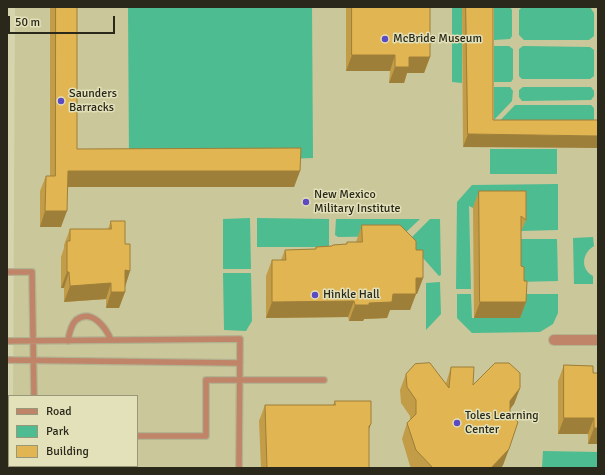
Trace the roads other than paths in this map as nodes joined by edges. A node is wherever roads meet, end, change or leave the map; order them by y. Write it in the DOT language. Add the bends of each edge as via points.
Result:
graph roads {
  1 [pos="7,272"];
  2 [pos="111,340"];
  3 [pos="554,340"];
  4 [pos="598,340"];
  5 [pos="7,341"];
  6 [pos="33,341"];
  7 [pos="68,341"];
  8 [pos="7,360"];
  9 [pos="33,361"];
  10 [pos="240,363"];
  11 [pos="240,380"];
  12 [pos="324,380"];
  13 [pos="34,395"];
  14 [pos="138,436"];
  15 [pos="239,468"];
  1 -- 6 [label="lane" via="32,272"];
  2 -- 7 [label="lane"];
  2 -- 7 [label="lane" via="102,324 88,317 75,321"];
  2 -- 10 [label="lane" via="240,339"];
  3 -- 4 [label="street"];
  5 -- 6 [label="lane"];
  6 -- 7 [label="lane"];
  6 -- 9 [label="lane"];
  8 -- 9 [label="lane"];
  9 -- 10 [label="lane"];
  9 -- 13 [label="lane"];
  10 -- 11 [label="lane"];
  11 -- 12 [label="lane"];
  11 -- 14 [label="lane" via="206,380 206,436"];
  11 -- 15 [label="lane"];
}
